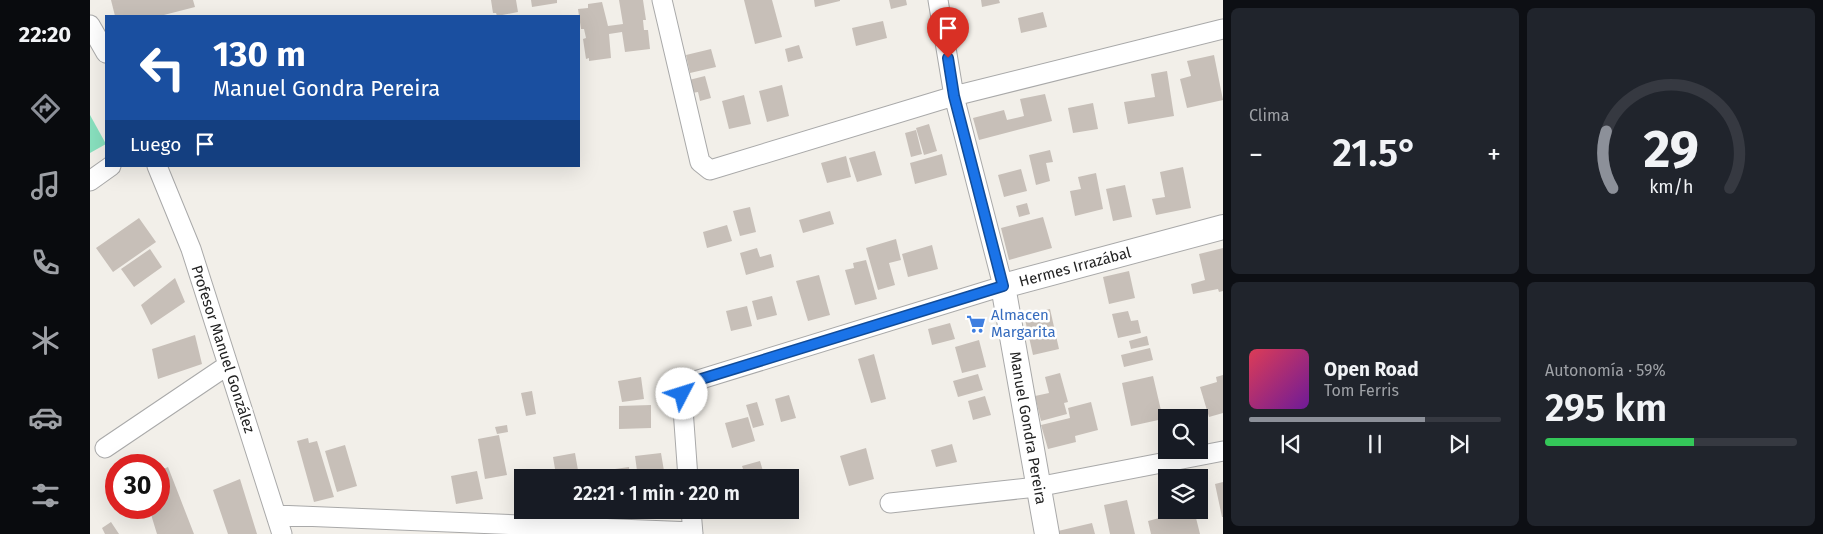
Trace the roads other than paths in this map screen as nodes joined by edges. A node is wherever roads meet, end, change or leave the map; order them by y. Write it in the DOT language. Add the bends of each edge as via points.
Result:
graph roads {
  1 [pos="662,0"];
  2 [pos="938,0"];
  3 [pos="90,25"];
  4 [pos="1223,30"];
  5 [pos="105,51"];
  6 [pos="954,96"];
  7 [pos="110,167"];
  8 [pos="157,167"];
  9 [pos="90,181"];
  10 [pos="1223,227"];
  11 [pos="1003,286"];
  12 [pos="228,365"];
  13 [pos="105,448"];
  14 [pos="1223,451"];
  15 [pos="687,469"];
  16 [pos="1037,487"];
  17 [pos="890,503"];
  18 [pos="276,515"];
  19 [pos="692,519"];
  20 [pos="693,533"];
  21 [pos="282,534"];
  22 [pos="1047,534"];
  1 -- 6 [label="street" via="700,162 710,170"];
  2 -- 6 [label="street, Manuel Gondra Pereira"];
  3 -- 5 [label="street"];
  4 -- 6 [label="street"];
  6 -- 11 [label="street, Manuel Gondra Pereira"];
  7 -- 9 [label="street"];
  8 -- 12 [label="street, Profesor Manuel González" via="191,249"];
  10 -- 11 [label="street, Hermes Irrazábal"];
  11 -- 15 [label="street, Hermes Irrazábal" via="687,386 682,394"];
  11 -- 16 [label="street, Manuel Gondra Pereira"];
  12 -- 13 [label="street"];
  12 -- 18 [label="street, Profesor Manuel González"];
  14 -- 16 [label="street"];
  16 -- 17 [label="street"];
  16 -- 22 [label="street, Manuel Gondra Pereira"];
  18 -- 20 [label="street"];
  18 -- 21 [label="street, Profesor Manuel González"];
  19 -- 20 [label="street"];
}
